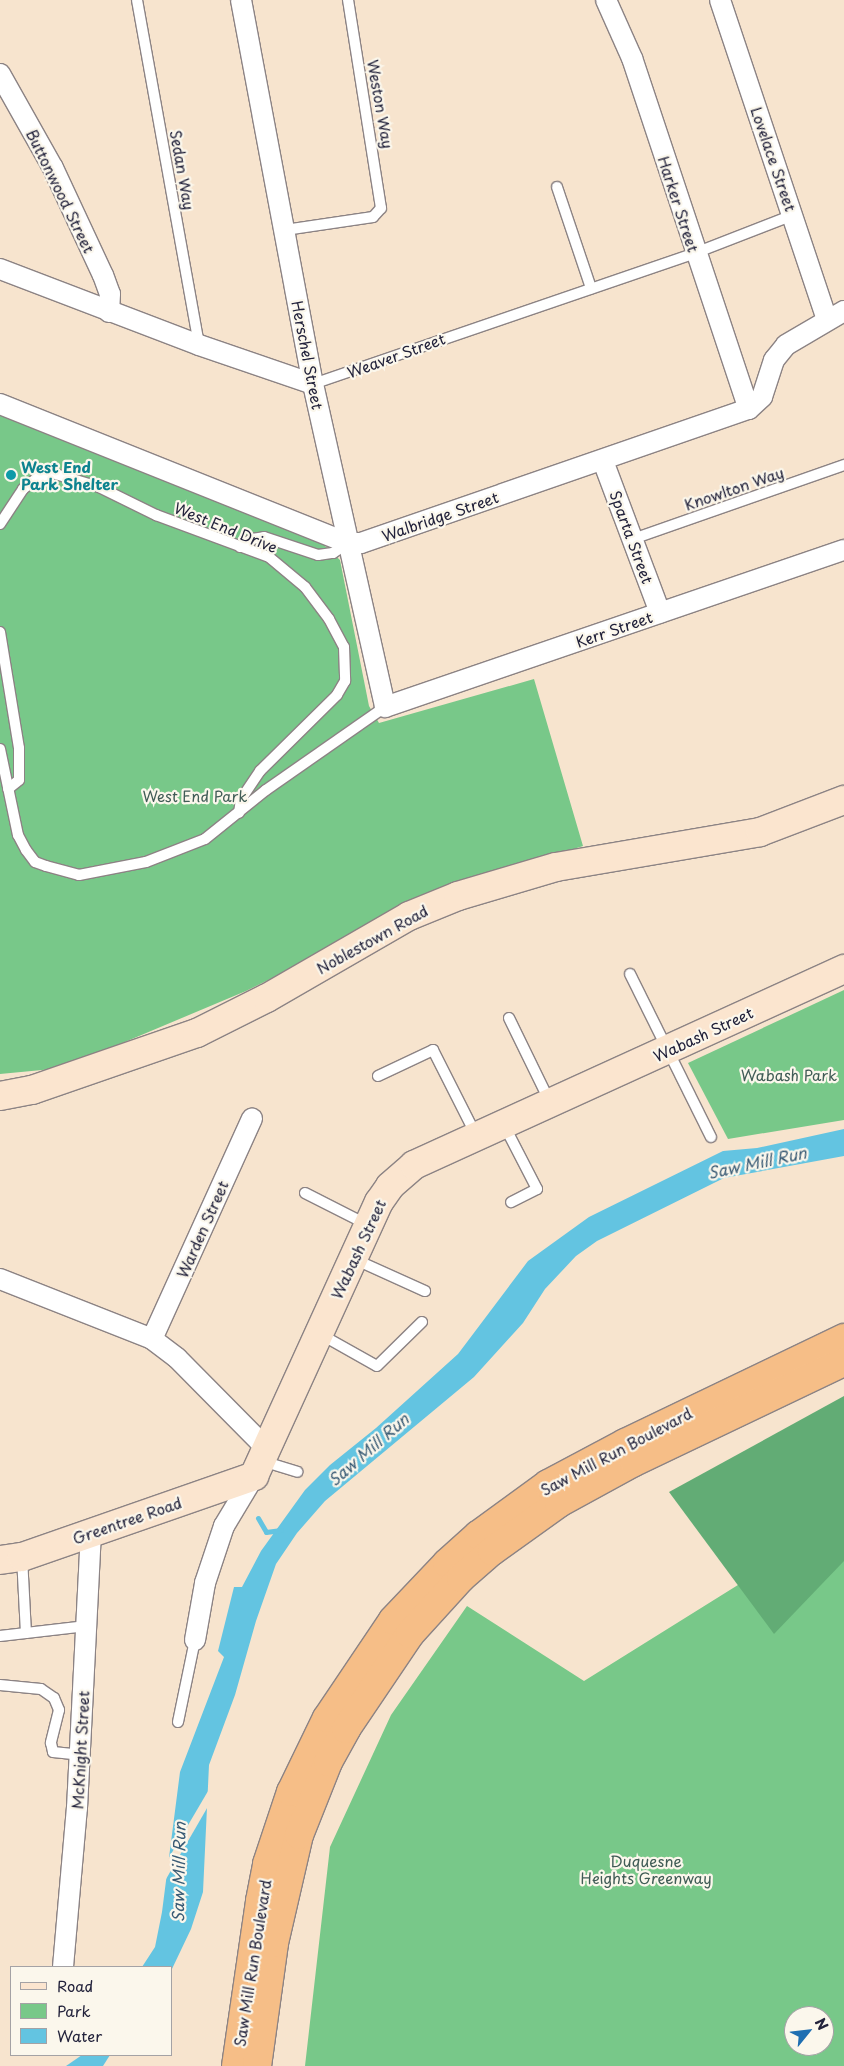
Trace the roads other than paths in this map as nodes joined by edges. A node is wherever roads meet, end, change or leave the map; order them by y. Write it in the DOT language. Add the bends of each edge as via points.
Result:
graph roads {
  1 [pos="138,0"];
  2 [pos="241,0"];
  3 [pos="348,0"];
  4 [pos="606,0"];
  5 [pos="720,0"];
  6 [pos="0,74"];
  7 [pos="557,187"];
  8 [pos="793,215"];
  9 [pos="285,230"];
  10 [pos="695,253"];
  11 [pos="0,269"];
  12 [pos="590,288"];
  13 [pos="110,312"];
  14 [pos="836,315"];
  15 [pos="200,345"];
  16 [pos="313,384"];
  17 [pos="0,404"];
  18 [pos="749,409"];
  19 [pos="603,461"];
  20 [pos="844,465"];
  21 [pos="0,524"];
  22 [pos="633,539"];
  23 [pos="348,543"];
  24 [pos="240,547"];
  25 [pos="844,550"];
  26 [pos="660,613"];
  27 [pos="0,632"];
  28 [pos="385,707"];
  29 [pos="0,749"];
  30 [pos="8,789"];
  31 [pos="844,800"];
  32 [pos="238,813"];
  33 [pos="844,969"];
  34 [pos="630,974"];
  35 [pos="509,1018"];
  36 [pos="668,1050"];
  37 [pos="378,1076"];
  38 [pos="0,1096"];
  39 [pos="550,1103"];
  40 [pos="252,1119"];
  41 [pos="504,1124"];
  42 [pos="476,1136"];
  43 [pos="711,1137"];
  44 [pos="305,1193"];
  45 [pos="511,1202"];
  46 [pos="369,1225"];
  47 [pos="354,1258"];
  48 [pos="0,1279"];
  49 [pos="425,1291"];
  50 [pos="422,1322"];
  51 [pos="319,1333"];
  52 [pos="844,1338"];
  53 [pos="152,1339"];
  54 [pos="844,1362"];
  55 [pos="261,1462"];
  56 [pos="297,1472"];
  57 [pos="91,1533"];
  58 [pos="11,1559"];
  59 [pos="86,1626"];
  60 [pos="26,1633"];
  61 [pos="0,1636"];
  62 [pos="195,1640"];
  63 [pos="0,1685"];
  64 [pos="178,1722"];
  65 [pos="80,1755"];
  66 [pos="63,1966"];
  67 [pos="236,2066"];
  68 [pos="258,2066"];
  1 -- 15 [label="lane, Sedan Way"];
  2 -- 9 [label="street, Herschel Street"];
  3 -- 9 [label="lane, Weston Way" via="380,189 379,214"];
  4 -- 10 [label="street, Harker Street" via="632,58"];
  5 -- 8 [label="street, Lovelace Street"];
  6 -- 13 [label="street, Buttonwood Street" via="53,168 110,294"];
  7 -- 12 [label="lane"];
  8 -- 10 [label="lane, Weaver Street"];
  8 -- 14 [label="street, Lovelace Street"];
  9 -- 16 [label="street, Herschel Street"];
  10 -- 12 [label="lane, Weaver Street"];
  10 -- 18 [label="street, Harker Street"];
  11 -- 13 [label="street"];
  12 -- 16 [label="lane, Weaver Street"];
  13 -- 15 [label="street"];
  14 -- 18 [label="street" via="786,345 774,360 762,397"];
  15 -- 16 [label="street"];
  16 -- 23 [label="street, Herschel Street"];
  17 -- 23 [label="street"];
  18 -- 19 [label="street, Walbridge Street"];
  19 -- 22 [label="street, Sparta Street"];
  19 -- 23 [label="street, Walbridge Street" via="361,543"];
  20 -- 22 [label="lane, Knowlton Way"];
  21 -- 24 [label="lane, West End Drive" via="23,489 37,478 52,473 99,487 156,515"];
  22 -- 26 [label="street, Sparta Street"];
  23 -- 24 [label="lane" via="332,553 318,555 264,536"];
  23 -- 28 [label="street, Herschel Street"];
  24 -- 32 [label="lane, West End Drive" via="269,557 305,587 344,647 347,668 345,681 337,695 260,771 241,798"];
  25 -- 26 [label="street, Kerr Street"];
  26 -- 28 [label="street, Kerr Street"];
  27 -- 30 [label="lane" via="19,748 19,780"];
  28 -- 32 [label="lane"];
  29 -- 30 [label="lane"];
  30 -- 32 [label="lane" via="18,835 26,850 36,862 79,875 119,870 183,849 205,839"];
  31 -- 38 [label="main road, Noblestown Road" via="760,832 556,867 458,896 409,916 266,998 197,1033 40,1087"];
  33 -- 36 [label="main road, Wabash Street"];
  34 -- 36 [label="lane"];
  35 -- 39 [label="lane"];
  36 -- 39 [label="main road, Wabash Street"];
  36 -- 43 [label="lane"];
  37 -- 42 [label="lane" via="433,1050"];
  39 -- 41 [label="main road, Wabash Street"];
  40 -- 53 [label="street, Warden Street"];
  41 -- 42 [label="main road, Wabash Street"];
  41 -- 45 [label="lane" via="537,1189"];
  42 -- 46 [label="main road, Wabash Street" via="414,1165 398,1177 379,1202"];
  44 -- 46 [label="lane"];
  46 -- 47 [label="main road, Wabash Street"];
  47 -- 49 [label="lane"];
  47 -- 51 [label="main road, Wabash Street"];
  48 -- 53 [label="street"];
  50 -- 51 [label="lane" via="377,1366"];
  51 -- 55 [label="main road, Wabash Street"];
  52 -- 67 [label="highway, Saw Mill Run Boulevard" via="625,1443 548,1484 478,1535 393,1620 327,1718 285,1810 260,1901"];
  53 -- 55 [label="street" via="177,1358"];
  54 -- 68 [label="highway, Saw Mill Run Boulevard" via="627,1466 560,1503 492,1551 461,1578 410,1634 346,1729 328,1762 302,1826 288,1869 274,1943"];
  55 -- 56 [label="lane"];
  55 -- 57 [label="main road, Greentree Road"];
  55 -- 62 [label="street, Wabash Street" via="224,1526 205,1583"];
  57 -- 58 [label="main road, Greentree Road"];
  57 -- 59 [label="street, McKnight Street"];
  58 -- 60 [label="lane"];
  59 -- 60 [label="lane"];
  59 -- 65 [label="street, McKnight Street"];
  60 -- 61 [label="lane"];
  62 -- 64 [label="lane"];
  63 -- 65 [label="lane" via="40,1689 54,1698 59,1710 51,1743 53,1752"];
  65 -- 66 [label="street, McKnight Street"];
}
